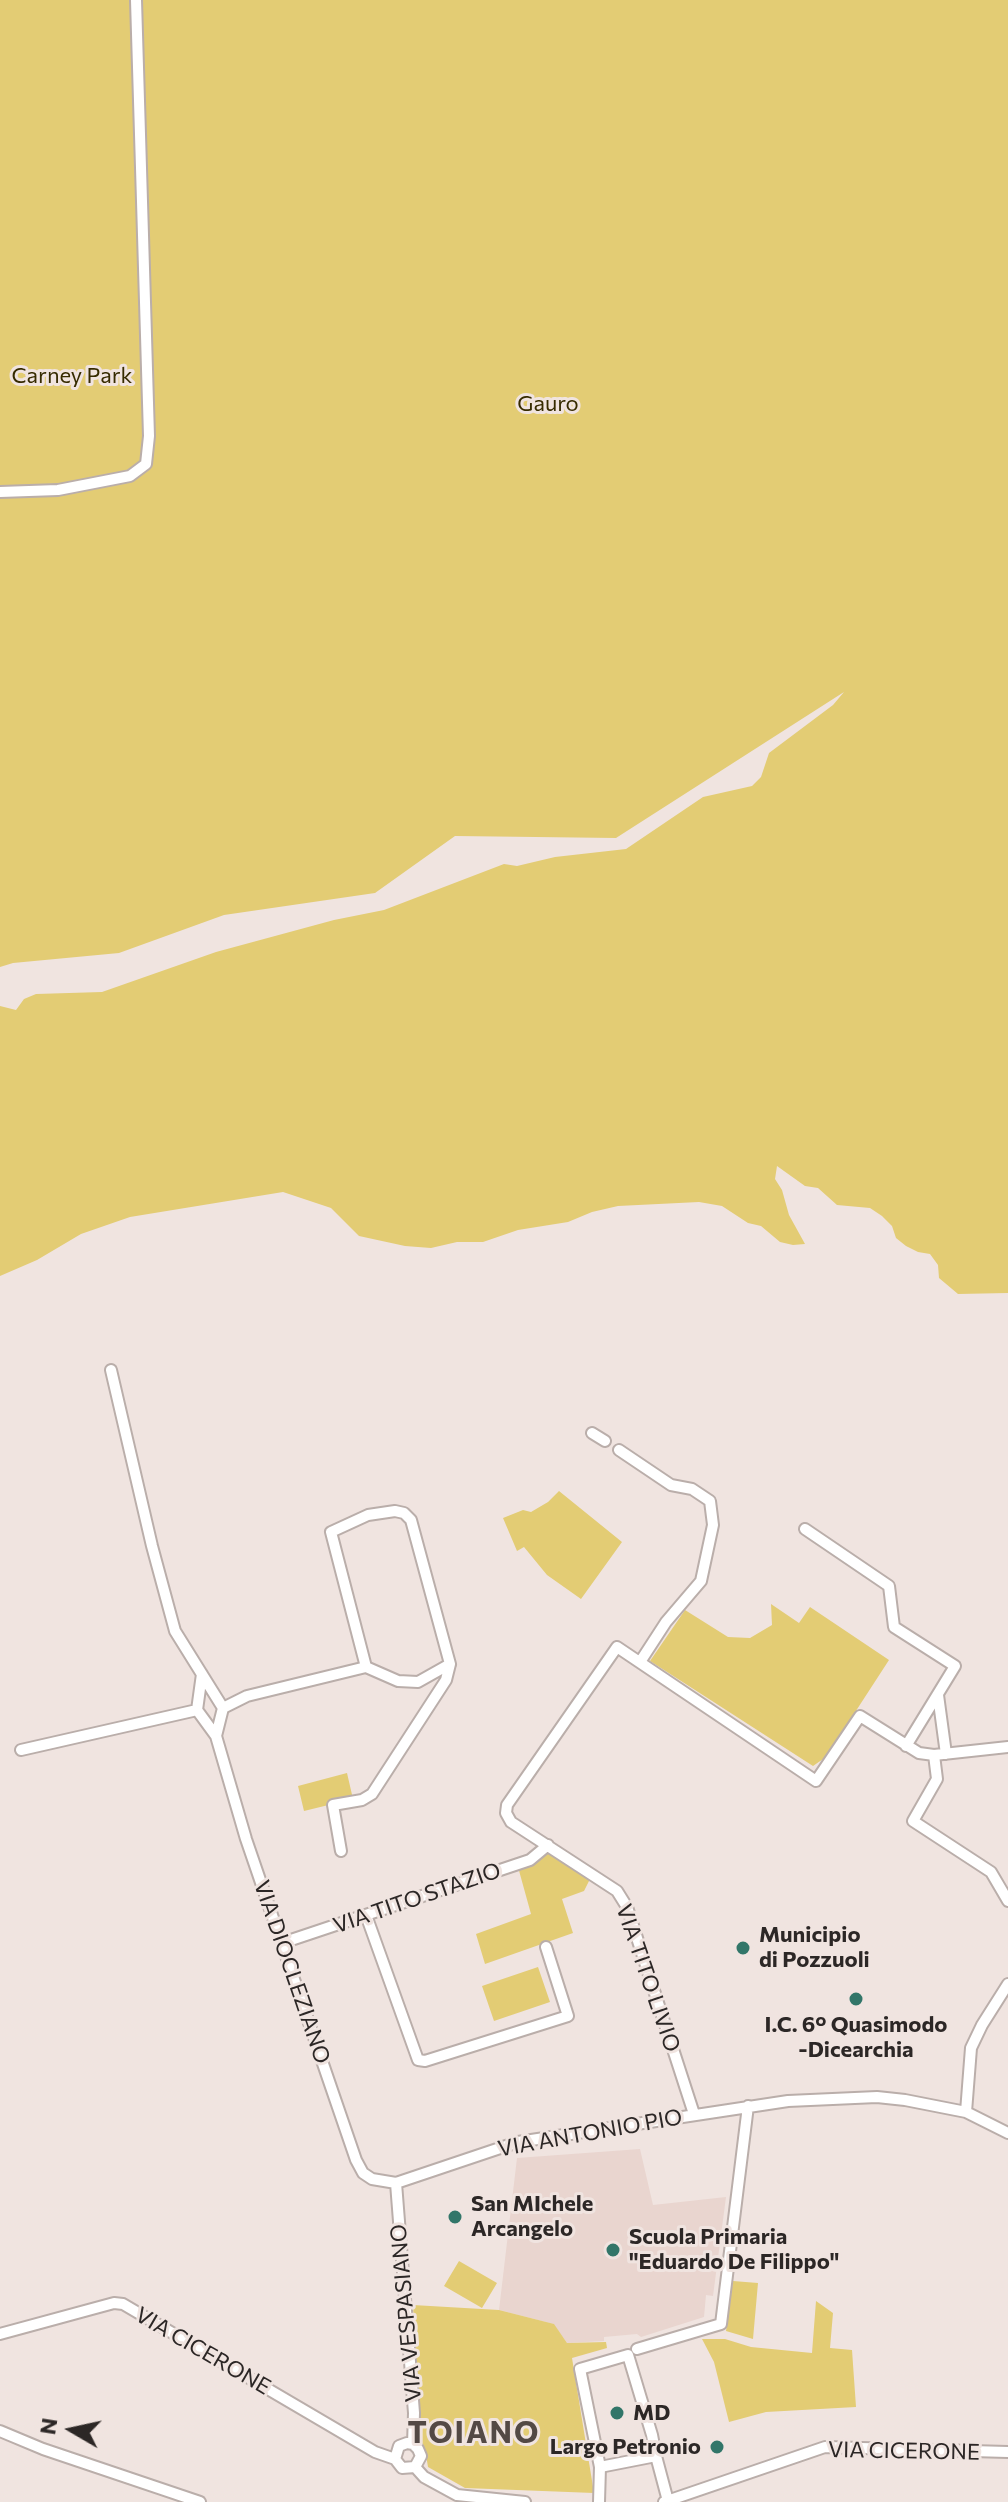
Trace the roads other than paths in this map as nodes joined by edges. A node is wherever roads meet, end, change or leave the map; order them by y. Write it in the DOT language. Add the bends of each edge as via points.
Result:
graph roads {
  1 [pos="136,0"];
  2 [pos="0,492"];
  3 [pos="111,1370"];
  4 [pos="592,1433"];
  5 [pos="605,1441"];
  6 [pos="619,1450"];
  7 [pos="805,1529"];
  8 [pos="640,1662"];
  9 [pos="450,1664"];
  10 [pos="366,1667"];
  11 [pos="202,1674"];
  12 [pos="938,1695"];
  13 [pos="223,1708"];
  14 [pos="197,1710"];
  15 [pos="216,1736"];
  16 [pos="906,1746"];
  17 [pos="1008,1747"];
  18 [pos="21,1750"];
  19 [pos="940,1754"];
  20 [pos="548,1845"];
  21 [pos="341,1851"];
  22 [pos="1008,1901"];
  23 [pos="366,1915"];
  24 [pos="282,1943"];
  25 [pos="546,1947"];
  26 [pos="1008,1984"];
  27 [pos="748,2106"];
  28 [pos="966,2112"];
  29 [pos="694,2114"];
  30 [pos="1008,2133"];
  31 [pos="396,2183"];
  32 [pos="0,2334"];
  33 [pos="637,2349"];
  34 [pos="0,2431"];
  35 [pos="413,2444"];
  36 [pos="1008,2452"];
  37 [pos="656,2456"];
  38 [pos="395,2459"];
  39 [pos="415,2467"];
  40 [pos="600,2467"];
  41 [pos="200,2502"];
  42 [pos="525,2502"];
  43 [pos="599,2502"];
  44 [pos="666,2502"];
  1 -- 2 [label="street" via="146,464 130,476 58,490"];
  3 -- 11 [label="street" via="175,1631"];
  4 -- 5 [label="street"];
  6 -- 8 [label="street" via="671,1485 692,1489 710,1501 713,1525 701,1581"];
  7 -- 12 [label="street" via="889,1586 894,1627 955,1666"];
  8 -- 16 [label="street" via="816,1781 860,1716"];
  8 -- 20 [label="street, VIA TITO LIVIO" via="617,1647 507,1805 511,1822"];
  9 -- 10 [label="street" via="418,1682 398,1681"];
  9 -- 10 [label="street" via="411,1520 395,1511 368,1515 331,1532"];
  9 -- 21 [label="street" via="446,1680 372,1794 333,1805"];
  10 -- 13 [label="street" via="247,1696"];
  11 -- 13 [label="street"];
  11 -- 14 [label="street"];
  12 -- 16 [label="street"];
  12 -- 19 [label="street"];
  13 -- 15 [label="street"];
  14 -- 15 [label="street, VIA DIOCLEZIANO"];
  14 -- 18 [label="street"];
  15 -- 24 [label="street, VIA DIOCLEZIANO"];
  16 -- 19 [label="street"];
  17 -- 19 [label="street"];
  19 -- 22 [label="street" via="937,1779 913,1821 991,1872"];
  20 -- 23 [label="street, VIA TITO STAZIO" via="530,1860"];
  20 -- 29 [label="street, VIA TITO LIVIO" via="617,1891 627,1907"];
  23 -- 24 [label="street, VIA TITO STAZIO"];
  23 -- 25 [label="street" via="418,2060 568,2016"];
  24 -- 31 [label="street, VIA DIOCLEZIANO" via="356,2160 372,2179"];
  26 -- 28 [label="street" via="971,2048"];
  27 -- 28 [label="street, VIA ANTONIO PIO" via="877,2097"];
  27 -- 29 [label="street, VIA ANTONIO PIO"];
  27 -- 33 [label="street" via="721,2324"];
  28 -- 30 [label="street, VIA ANTONIO PIO"];
  29 -- 31 [label="street, VIA ANTONIO PIO" via="518,2142"];
  31 -- 35 [label="street, VIA VESPASIANO"];
  32 -- 38 [label="street, VIA CICERONE" via="123,2304"];
  34 -- 41 [label="street"];
  35 -- 38 [label="street" via="399,2446"];
  35 -- 39 [label="street" via="421,2456"];
  36 -- 44 [label="street, VIA CICERONE" via="825,2447"];
  37 -- 40 [label="street"];
  37 -- 40 [label="street" via="628,2355 580,2369"];
  37 -- 44 [label="street"];
  38 -- 39 [label="street" via="402,2468"];
  39 -- 42 [label="street" via="457,2495"];
  40 -- 43 [label="street"];
}
